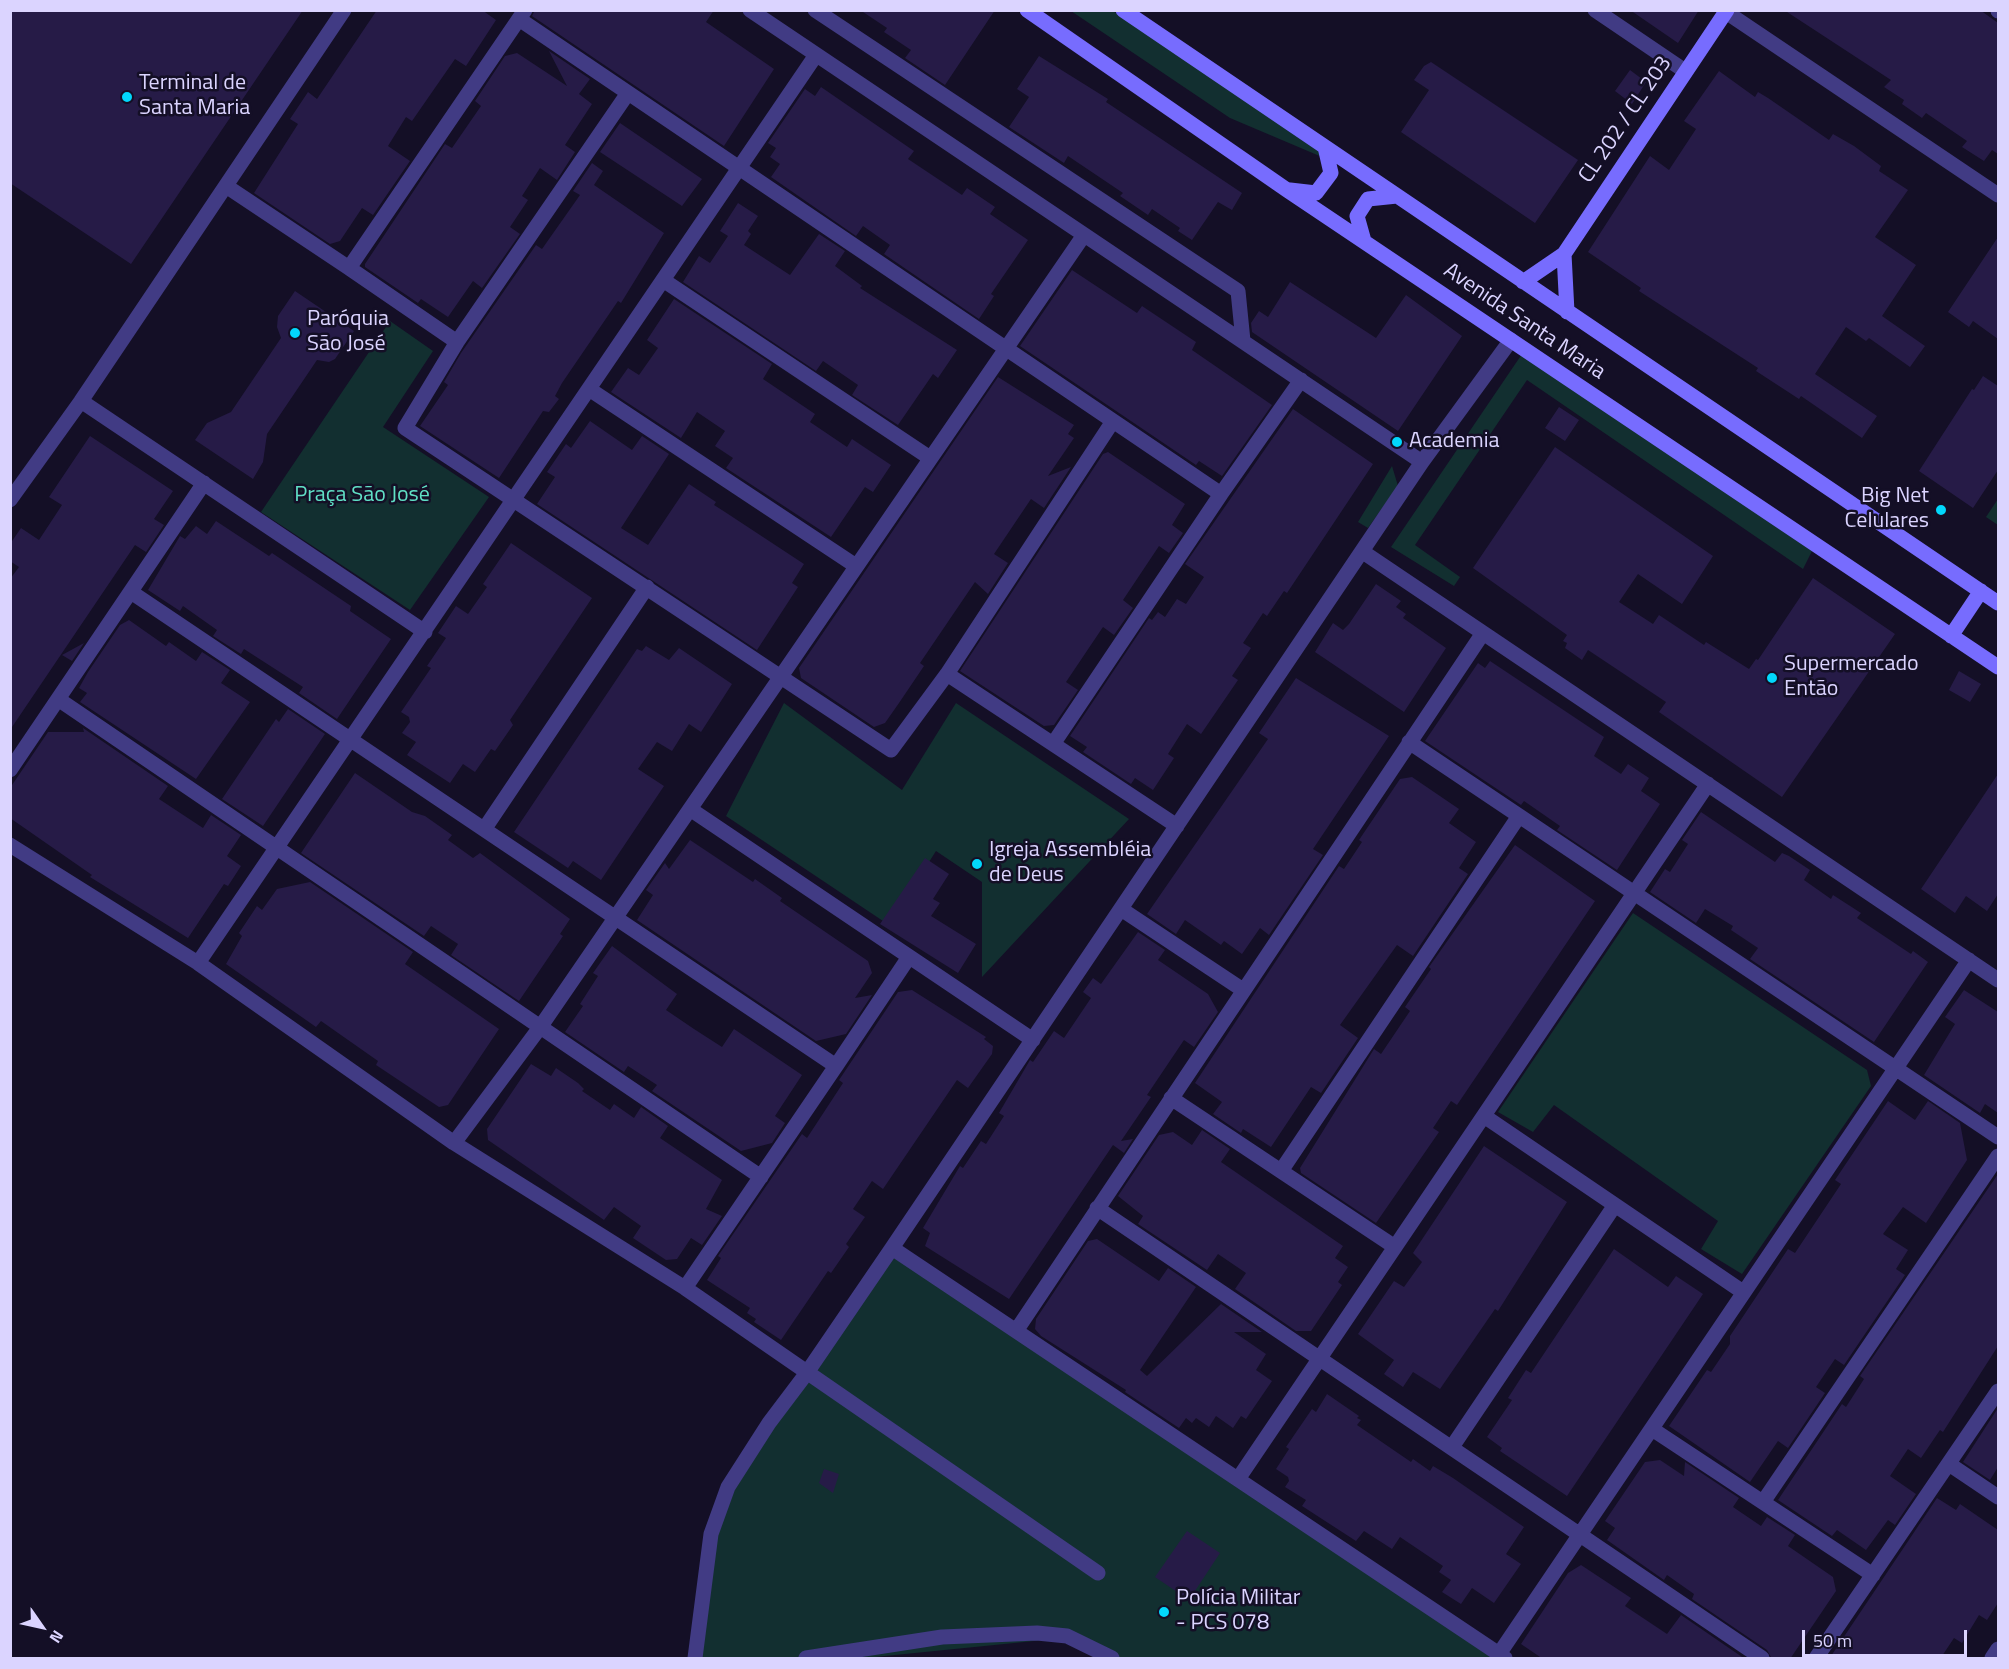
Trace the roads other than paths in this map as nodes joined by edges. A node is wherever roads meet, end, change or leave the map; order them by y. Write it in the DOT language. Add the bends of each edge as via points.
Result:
graph roads {
  1 [pos="344,10"];
  2 [pos="750,10"];
  3 [pos="815,10"];
  4 [pos="1027,10"];
  5 [pos="1123,10"];
  6 [pos="1595,10"];
  7 [pos="1726,11"];
  8 [pos="522,15"];
  9 [pos="816,55"];
  10 [pos="1685,71"];
  11 [pos="628,93"];
  12 [pos="1325,147"];
  13 [pos="739,168"];
  14 [pos="226,186"];
  15 [pos="1287,190"];
  16 [pos="1998,195"];
  17 [pos="1397,196"];
  18 [pos="1084,235"];
  19 [pos="1364,241"];
  20 [pos="1564,254"];
  21 [pos="349,268"];
  22 [pos="663,280"];
  23 [pos="1523,282"];
  24 [pos="1568,312"];
  25 [pos="1511,340"];
  26 [pos="1243,341"];
  27 [pos="457,342"];
  28 [pos="1005,349"];
  29 [pos="1301,380"];
  30 [pos="589,389"];
  31 [pos="81,401"];
  32 [pos="1113,421"];
  33 [pos="930,458"];
  34 [pos="1422,462"];
  35 [pos="204,483"];
  36 [pos="1221,495"];
  37 [pos="515,499"];
  38 [pos="10,500"];
  39 [pos="1363,552"];
  40 [pos="856,566"];
  41 [pos="647,587"];
  42 [pos="1981,591"];
  43 [pos="131,592"];
  44 [pos="1998,603"];
  45 [pos="425,632"];
  46 [pos="1483,633"];
  47 [pos="1951,636"];
  48 [pos="1998,667"];
  49 [pos="946,674"];
  50 [pos="780,676"];
  51 [pos="58,699"];
  52 [pos="352,739"];
  53 [pos="1408,742"];
  54 [pos="1053,744"];
  55 [pos="10,770"];
  56 [pos="1708,784"];
  57 [pos="690,809"];
  58 [pos="1519,816"];
  59 [pos="1177,826"];
  60 [pos="485,828"];
  61 [pos="10,845"];
  62 [pos="278,848"];
  63 [pos="1634,893"];
  64 [pos="1121,909"];
  65 [pos="616,916"];
  66 [pos="909,957"];
  67 [pos="1969,960"];
  68 [pos="198,963"];
  69 [pos="1998,980"];
  70 [pos="1243,990"];
  71 [pos="541,1026"];
  72 [pos="1033,1040"];
  73 [pos="836,1066"];
  74 [pos="1895,1068"];
  75 [pos="1171,1098"];
  76 [pos="1484,1116"];
  77 [pos="1998,1137"];
  78 [pos="454,1143"];
  79 [pos="1998,1156"];
  80 [pos="1281,1171"];
  81 [pos="761,1177"];
  82 [pos="1615,1205"];
  83 [pos="1097,1208"];
  84 [pos="1395,1247"];
  85 [pos="892,1248"];
  86 [pos="685,1288"];
  87 [pos="1743,1292"];
  88 [pos="1016,1331"];
  89 [pos="1321,1357"];
  90 [pos="806,1374"];
  91 [pos="1998,1391"];
  92 [pos="1652,1429"];
  93 [pos="1452,1447"];
  94 [pos="1949,1464"];
  95 [pos="1238,1479"];
  96 [pos="1998,1497"];
  97 [pos="1763,1502"];
  98 [pos="1580,1534"];
  99 [pos="1098,1573"];
  100 [pos="1873,1575"];
  101 [pos="1998,1649"];
  102 [pos="1502,1656"];
  103 [pos="695,1659"];
  104 [pos="806,1659"];
  105 [pos="1112,1659"];
  106 [pos="1762,1659"];
  107 [pos="1816,1659"];
  108 [pos="1992,1659"];
  1 -- 14 [label="street"];
  2 -- 9 [label="street"];
  3 -- 26 [label="street" via="1238,291"];
  4 -- 15 [label="main road, Avenida Santa Maria"];
  5 -- 12 [label="main road, Avenida Santa Maria"];
  6 -- 10 [label="street"];
  7 -- 10 [label="main road, CL 202 / CL 203"];
  7 -- 16 [label="street"];
  8 -- 11 [label="street"];
  8 -- 21 [label="street"];
  9 -- 13 [label="street"];
  9 -- 18 [label="street"];
  10 -- 20 [label="main road, CL 202 / CL 203"];
  11 -- 13 [label="street"];
  11 -- 27 [label="street"];
  12 -- 15 [label="main road" via="1331,173 1316,193"];
  12 -- 17 [label="main road, Avenida Santa Maria"];
  13 -- 22 [label="street"];
  13 -- 28 [label="street"];
  14 -- 21 [label="street"];
  14 -- 31 [label="street"];
  15 -- 19 [label="main road, Avenida Santa Maria"];
  17 -- 19 [label="main road" via="1368,199 1357,216"];
  17 -- 23 [label="main road, Avenida Santa Maria"];
  18 -- 26 [label="street"];
  18 -- 28 [label="street"];
  19 -- 25 [label="main road, Avenida Santa Maria"];
  20 -- 23 [label="main road"];
  20 -- 24 [label="main road"];
  21 -- 27 [label="street"];
  22 -- 30 [label="street"];
  22 -- 33 [label="street"];
  23 -- 24 [label="main road, Avenida Santa Maria"];
  24 -- 42 [label="main road, Avenida Santa Maria"];
  25 -- 34 [label="street"];
  25 -- 47 [label="main road, Avenida Santa Maria"];
  26 -- 29 [label="street"];
  27 -- 37 [label="street" via="405,428"];
  28 -- 32 [label="street"];
  28 -- 33 [label="street"];
  29 -- 34 [label="street"];
  29 -- 36 [label="street"];
  30 -- 37 [label="street"];
  30 -- 40 [label="street"];
  31 -- 35 [label="street"];
  31 -- 38 [label="street"];
  32 -- 36 [label="street"];
  32 -- 49 [label="street"];
  33 -- 40 [label="street"];
  34 -- 39 [label="street"];
  35 -- 43 [label="street"];
  35 -- 45 [label="street"];
  36 -- 54 [label="street"];
  37 -- 41 [label="street"];
  37 -- 45 [label="street"];
  39 -- 46 [label="street"];
  39 -- 59 [label="street"];
  40 -- 50 [label="street"];
  41 -- 50 [label="street"];
  41 -- 60 [label="street"];
  42 -- 44 [label="main road, Avenida Santa Maria"];
  42 -- 47 [label="main road"];
  43 -- 51 [label="street"];
  43 -- 52 [label="street"];
  45 -- 52 [label="street"];
  46 -- 53 [label="street"];
  46 -- 56 [label="street"];
  47 -- 48 [label="main road, Avenida Santa Maria"];
  49 -- 50 [label="street" via="891,750"];
  49 -- 54 [label="street"];
  50 -- 57 [label="street"];
  51 -- 55 [label="street"];
  51 -- 62 [label="street"];
  52 -- 60 [label="street"];
  52 -- 62 [label="street"];
  53 -- 58 [label="street"];
  53 -- 70 [label="street"];
  54 -- 59 [label="street"];
  56 -- 63 [label="street"];
  56 -- 67 [label="street"];
  57 -- 65 [label="street"];
  57 -- 66 [label="street"];
  58 -- 63 [label="street"];
  58 -- 80 [label="street"];
  59 -- 64 [label="street"];
  60 -- 65 [label="street"];
  61 -- 68 [label="street"];
  62 -- 68 [label="street"];
  62 -- 71 [label="street"];
  63 -- 74 [label="street"];
  63 -- 76 [label="street"];
  64 -- 70 [label="street"];
  64 -- 72 [label="street"];
  65 -- 71 [label="street"];
  65 -- 73 [label="street"];
  66 -- 72 [label="street"];
  66 -- 73 [label="street"];
  67 -- 69 [label="street"];
  67 -- 74 [label="street"];
  68 -- 78 [label="street"];
  70 -- 75 [label="street"];
  71 -- 78 [label="street"];
  71 -- 81 [label="street"];
  72 -- 85 [label="street"];
  73 -- 81 [label="street"];
  74 -- 77 [label="street"];
  74 -- 87 [label="street"];
  75 -- 80 [label="street"];
  75 -- 83 [label="street"];
  76 -- 82 [label="street"];
  76 -- 84 [label="street"];
  78 -- 86 [label="street"];
  79 -- 97 [label="street"];
  80 -- 84 [label="street"];
  81 -- 86 [label="street"];
  82 -- 87 [label="street"];
  82 -- 93 [label="street"];
  83 -- 88 [label="street"];
  83 -- 89 [label="street"];
  84 -- 89 [label="street"];
  85 -- 88 [label="street"];
  85 -- 90 [label="street"];
  86 -- 90 [label="street"];
  87 -- 92 [label="street"];
  88 -- 95 [label="street"];
  89 -- 93 [label="street"];
  89 -- 95 [label="street"];
  90 -- 99 [label="street"];
  90 -- 103 [label="street" via="728,1487 711,1534"];
  91 -- 94 [label="street"];
  92 -- 97 [label="street"];
  92 -- 98 [label="street"];
  93 -- 98 [label="street"];
  94 -- 96 [label="street"];
  94 -- 100 [label="street"];
  95 -- 102 [label="street"];
  97 -- 100 [label="street"];
  98 -- 102 [label="street"];
  98 -- 106 [label="street"];
  100 -- 107 [label="street"];
  101 -- 108 [label="street"];
  104 -- 105 [label="street" via="942,1637 1036,1633 1067,1636"];
}
